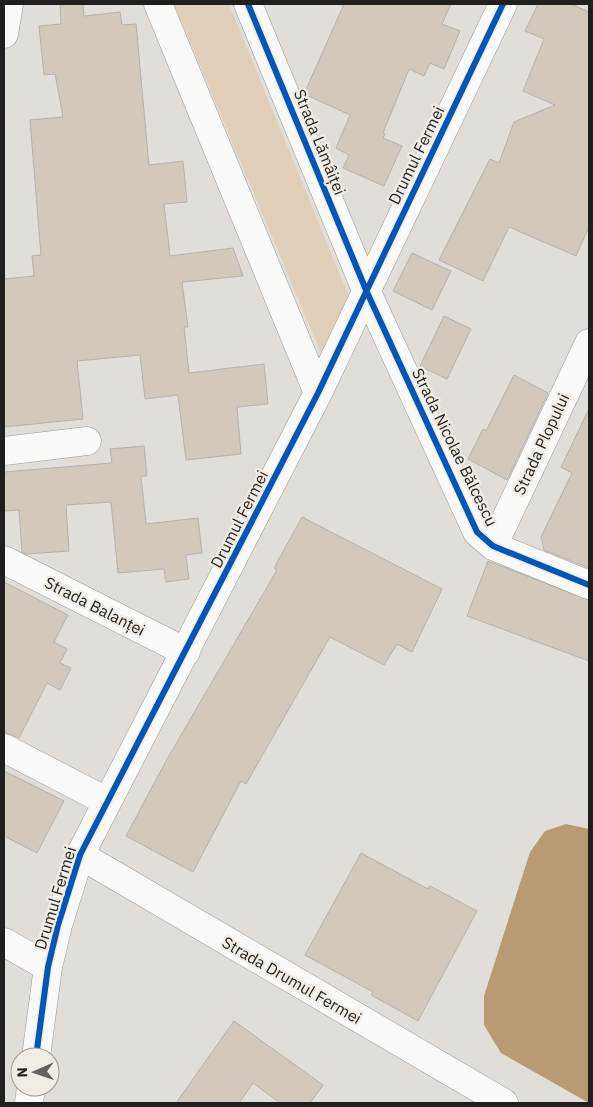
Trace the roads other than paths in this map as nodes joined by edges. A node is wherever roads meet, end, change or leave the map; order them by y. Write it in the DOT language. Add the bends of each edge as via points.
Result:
graph roads {
  1 [pos="9,4"];
  2 [pos="158,4"];
  3 [pos="248,4"];
  4 [pos="503,4"];
  5 [pos="4,34"];
  6 [pos="366,290"];
  7 [pos="589,343"];
  8 [pos="318,393"];
  9 [pos="88,441"];
  10 [pos="4,451"];
  11 [pos="493,546"];
  12 [pos="4,560"];
  13 [pos="589,585"];
  14 [pos="186,652"];
  15 [pos="4,748"];
  16 [pos="106,801"];
  17 [pos="80,855"];
  18 [pos="4,942"];
  19 [pos="48,967"];
  20 [pos="37,1047"];
  21 [pos="504,1103"];
  1 -- 5 [label="street"];
  2 -- 8 [label="street"];
  3 -- 6 [label="street, Strada Lămâiței"];
  4 -- 6 [label="street, Drumul Fermei"];
  6 -- 8 [label="street, Drumul Fermei"];
  6 -- 11 [label="street, Strada Nicolae Bălcescu" via="477,532"];
  7 -- 11 [label="street, Strada Plopului"];
  8 -- 14 [label="street, Drumul Fermei"];
  9 -- 10 [label="street"];
  11 -- 13 [label="street, Strada Nicolae Bălcescu"];
  12 -- 14 [label="street, Strada Balanței"];
  14 -- 16 [label="street, Drumul Fermei"];
  15 -- 16 [label="street"];
  16 -- 17 [label="street, Drumul Fermei"];
  17 -- 19 [label="street, Drumul Fermei"];
  17 -- 21 [label="street, Strada Drumul Fermei"];
  18 -- 19 [label="street"];
  19 -- 20 [label="street, Drumul Fermei"];
}
